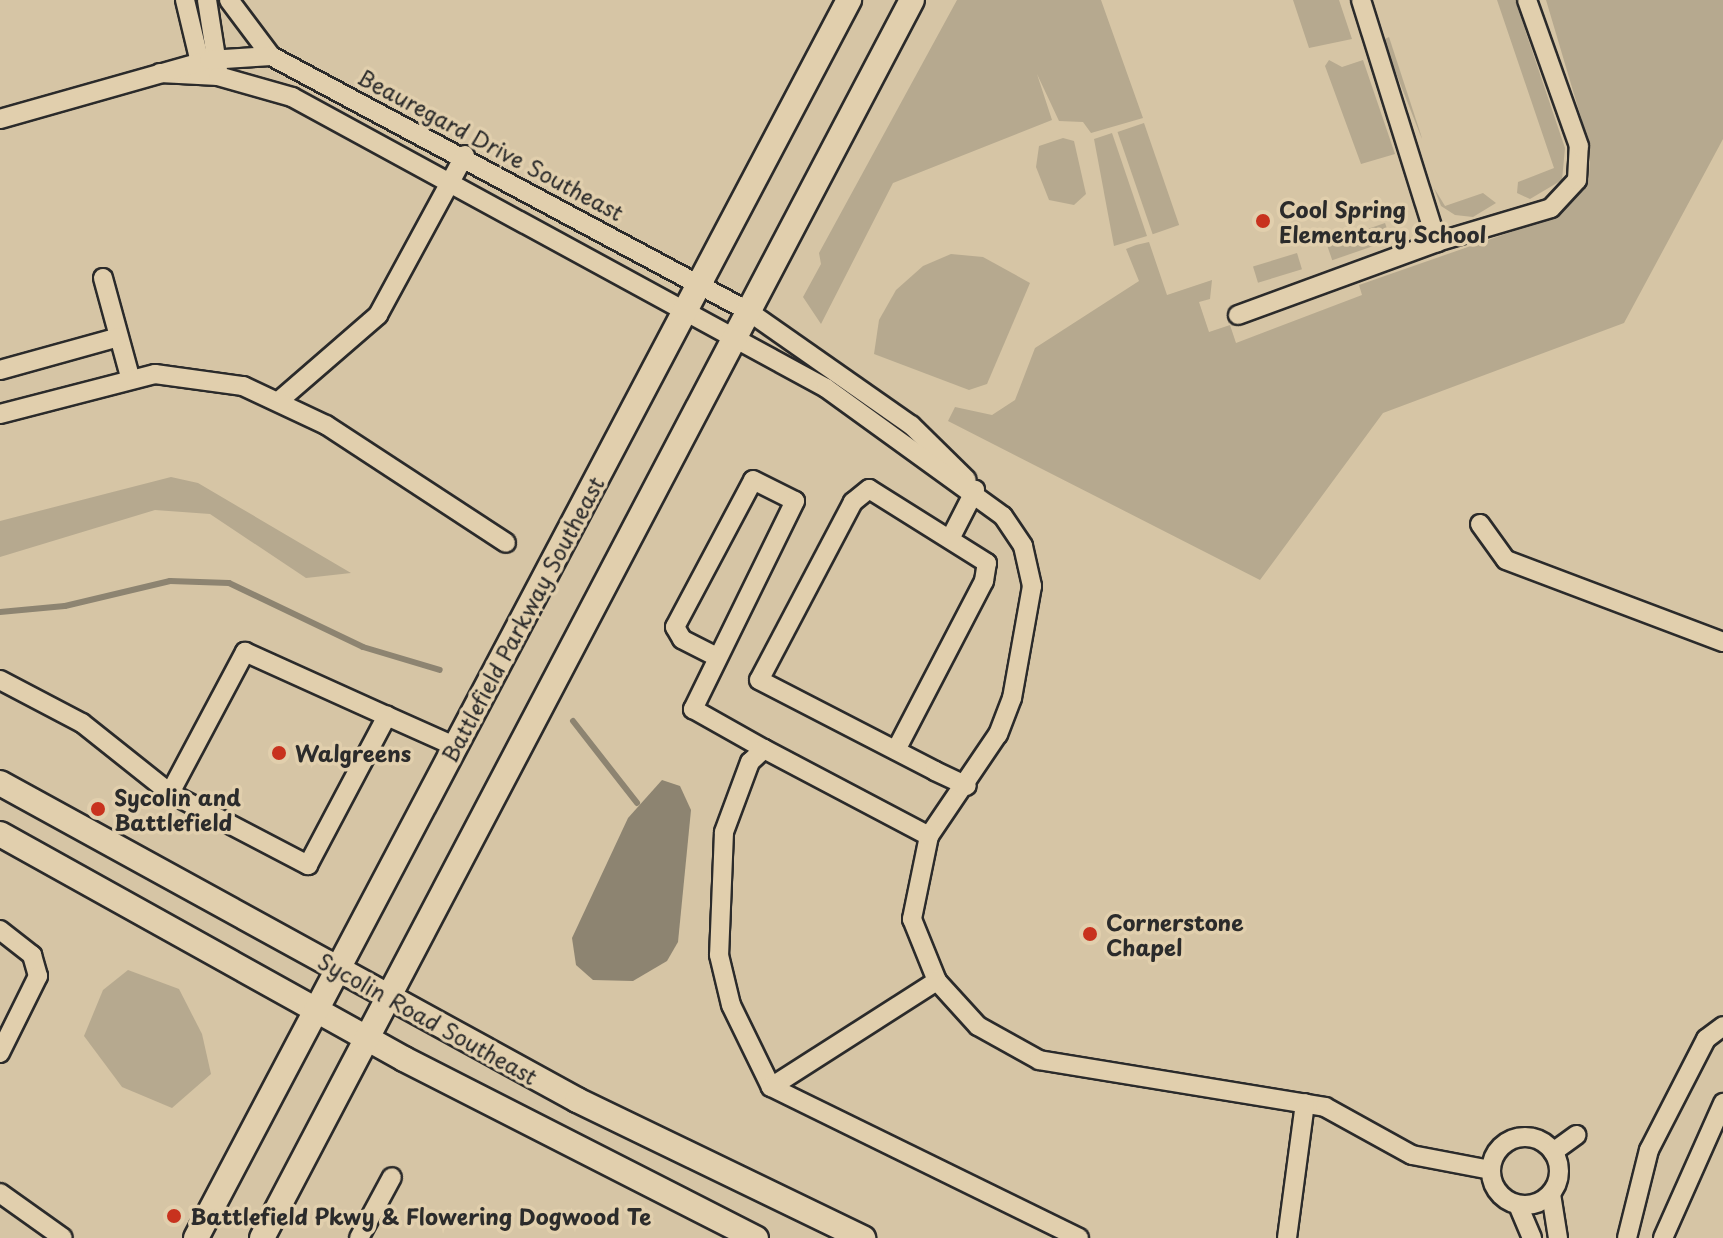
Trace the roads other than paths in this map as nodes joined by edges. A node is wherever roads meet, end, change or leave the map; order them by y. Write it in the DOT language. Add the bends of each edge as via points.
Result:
graph roads {
  1 [pos="185,0"];
  2 [pos="207,0"];
  3 [pos="229,0"];
  4 [pos="849,0"];
  5 [pos="912,0"];
  6 [pos="1361,0"];
  7 [pos="1527,0"];
  8 [pos="271,56"];
  9 [pos="210,68"];
  10 [pos="0,119"];
  11 [pos="465,155"];
  12 [pos="451,186"];
  13 [pos="1437,242"];
  14 [pos="103,278"];
  15 [pos="700,283"];
  16 [pos="748,311"];
  17 [pos="685,312"];
  18 [pos="1238,315"];
  19 [pos="119,337"];
  20 [pos="733,339"];
  21 [pos="0,370"];
  22 [pos="130,377"];
  23 [pos="280,400"];
  24 [pos="0,414"];
  25 [pos="975,490"];
  26 [pos="1480,524"];
  27 [pos="951,537"];
  28 [pos="506,543"];
  29 [pos="1723,642"];
  30 [pos="715,656"];
  31 [pos="0,680"];
  32 [pos="387,716"];
  33 [pos="454,746"];
  34 [pos="764,749"];
  35 [pos="896,750"];
  36 [pos="0,783"];
  37 [pos="967,786"];
  38 [pos="170,793"];
  39 [pos="0,834"];
  40 [pos="929,836"];
  41 [pos="0,930"];
  42 [pos="338,970"];
  43 [pos="937,981"];
  44 [pos="388,998"];
  45 [pos="317,1010"];
  46 [pos="1723,1026"];
  47 [pos="367,1038"];
  48 [pos="0,1053"];
  49 [pos="771,1087"];
  50 [pos="1305,1103"];
  51 [pos="1723,1103"];
  52 [pos="1576,1135"];
  53 [pos="1553,1152"];
  54 [pos="1491,1170"];
  55 [pos="392,1177"];
  56 [pos="0,1193"];
  57 [pos="1551,1194"];
  58 [pos="1518,1205"];
  59 [pos="63,1238"];
  60 [pos="196,1238"];
  61 [pos="262,1238"];
  62 [pos="359,1238"];
  63 [pos="756,1238"];
  64 [pos="863,1238"];
  65 [pos="1079,1238"];
  66 [pos="1287,1238"];
  67 [pos="1532,1238"];
  68 [pos="1558,1238"];
  69 [pos="1627,1238"];
  70 [pos="1663,1238"];
  1 -- 9 [label="street"];
  2 -- 9 [label="street"];
  3 -- 8 [label="street, Beauregard Drive Southeast"];
  4 -- 15 [label="main road, Battlefield Parkway Southeast"];
  5 -- 16 [label="main road"];
  6 -- 13 [label="street"];
  7 -- 13 [label="street" via="1579,146 1577,180 1551,208"];
  8 -- 9 [label="street"];
  8 -- 11 [label="street, Beauregard Drive Southeast"];
  9 -- 10 [label="street" via="160,73 111,93"];
  9 -- 12 [label="street" via="292,97"];
  11 -- 12 [label="street"];
  11 -- 15 [label="street, Beauregard Drive Southeast"];
  12 -- 17 [label="street"];
  12 -- 23 [label="street" via="378,315"];
  13 -- 18 [label="street"];
  14 -- 19 [label="street"];
  15 -- 16 [label="street, Beauregard Drive Southeast"];
  15 -- 17 [label="main road, Battlefield Parkway Southeast"];
  16 -- 20 [label="main road"];
  16 -- 25 [label="street, Beauregard Drive Southeast" via="935,444"];
  17 -- 20 [label="street"];
  17 -- 33 [label="main road, Battlefield Parkway Southeast"];
  19 -- 21 [label="street"];
  19 -- 22 [label="street"];
  20 -- 25 [label="street" via="857,407"];
  20 -- 44 [label="main road"];
  22 -- 23 [label="street" via="216,380"];
  22 -- 24 [label="street"];
  23 -- 28 [label="street"];
  25 -- 27 [label="street"];
  25 -- 37 [label="street" via="1023,546 1032,586 1012,698"];
  26 -- 29 [label="street" via="1506,560"];
  27 -- 35 [label="street" via="987,563 984,581"];
  27 -- 35 [label="street" via="869,489 860,490 759,680"];
  30 -- 30 [label="street" via="795,501 753,480 675,627"];
  30 -- 34 [label="street" via="693,709"];
  31 -- 38 [label="street" via="82,723"];
  32 -- 33 [label="street"];
  32 -- 38 [label="street" via="245,652"];
  32 -- 38 [label="street" via="308,865"];
  33 -- 42 [label="main road, Battlefield Parkway Southeast"];
  34 -- 40 [label="street"];
  34 -- 49 [label="street" via="750,762 724,832 719,955 731,1005"];
  35 -- 37 [label="street"];
  36 -- 42 [label="main road, Sycolin Road Southeast"];
  37 -- 40 [label="street"];
  39 -- 45 [label="main road, Sycolin Road Southeast"];
  40 -- 43 [label="street" via="912,919"];
  41 -- 48 [label="street" via="32,955 38,976"];
  42 -- 44 [label="main road, Sycolin Road Southeast"];
  42 -- 45 [label="main road, Battlefield Parkway Southeast"];
  43 -- 49 [label="street"];
  43 -- 50 [label="street" via="986,1032 1039,1060"];
  44 -- 47 [label="main road"];
  44 -- 64 [label="main road, Sycolin Road Southeast" via="577,1100"];
  45 -- 47 [label="main road, Sycolin Road Southeast"];
  45 -- 60 [label="main road, Battlefield Parkway Southeast"];
  46 -- 69 [label="street" via="1706,1039 1649,1150"];
  47 -- 61 [label="main road"];
  47 -- 63 [label="main road, Sycolin Road Southeast"];
  49 -- 65 [label="street"];
  50 -- 54 [label="street" via="1339,1113 1426,1160"];
  50 -- 66 [label="street"];
  51 -- 70 [label="street"];
  52 -- 53 [label="street"];
  53 -- 54 [label="street" via="1537,1139 1516,1139 1501,1148"];
  53 -- 57 [label="street" via="1559,1173"];
  54 -- 58 [label="street" via="1498,1193"];
  55 -- 62 [label="street"];
  56 -- 59 [label="street"];
  57 -- 58 [label="street"];
  57 -- 68 [label="street"];
  58 -- 67 [label="street"];
}
